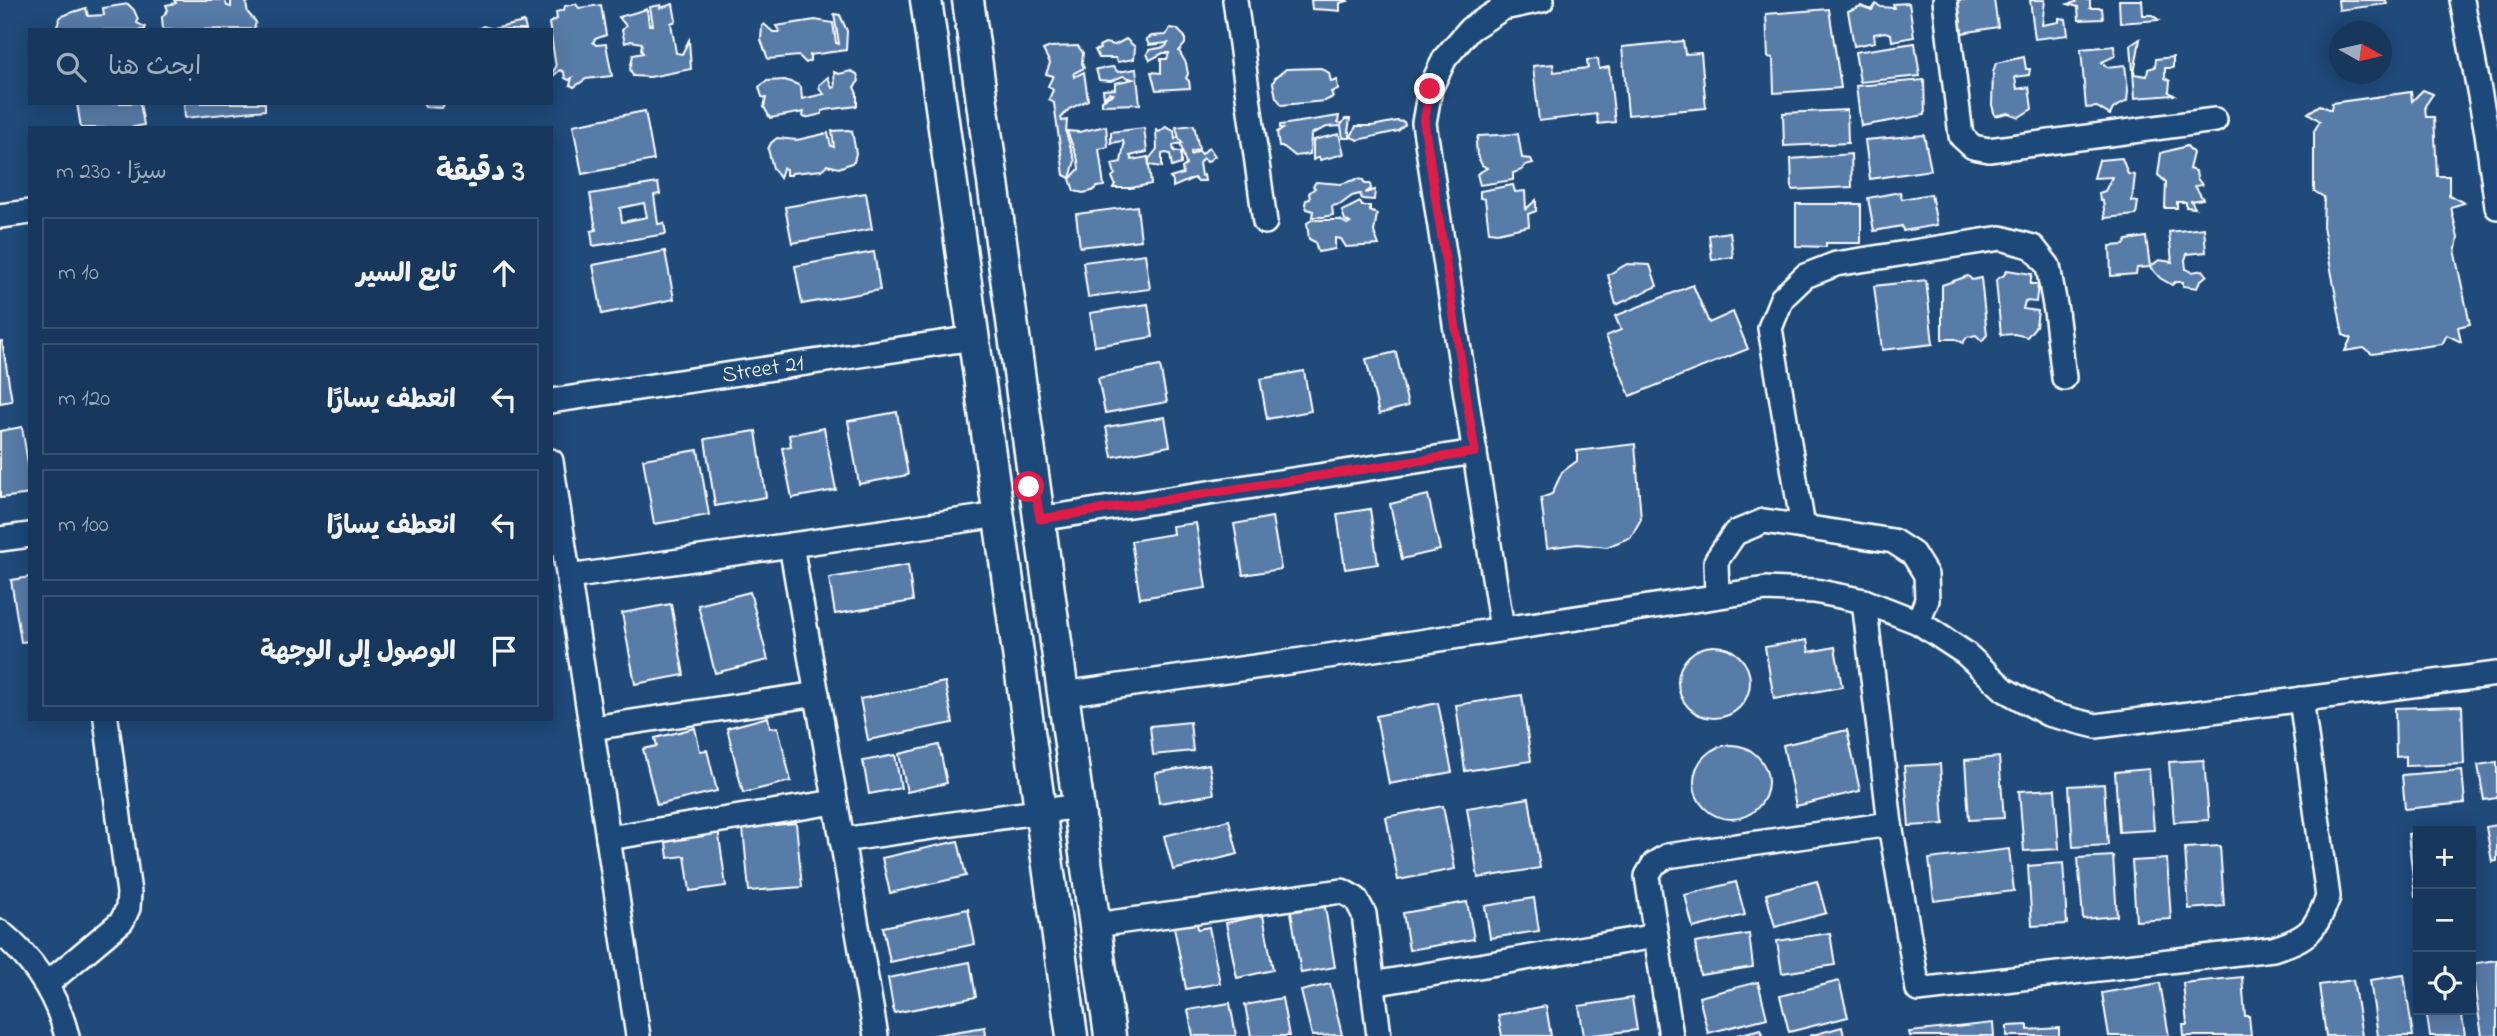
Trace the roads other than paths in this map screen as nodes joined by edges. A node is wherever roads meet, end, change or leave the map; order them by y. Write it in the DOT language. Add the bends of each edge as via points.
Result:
graph roads {
  1 [pos="926,0"];
  2 [pos="968,0"];
  3 [pos="1235,0"];
  4 [pos="1542,0"];
  5 [pos="1945,0"];
  6 [pos="2462,0"];
  7 [pos="2215,120"];
  8 [pos="2497,207"];
  9 [pos="28,212"];
  10 [pos="0,216"];
  11 [pos="1265,222"];
  12 [pos="974,338"];
  13 [pos="2064,378"];
  14 [pos="553,401"];
  15 [pos="1475,452"];
  16 [pos="553,474"];
  17 [pos="1034,481"];
  18 [pos="998,513"];
  19 [pos="1040,524"];
  20 [pos="1803,527"];
  21 [pos="28,535"];
  22 [pos="0,539"];
  23 [pos="791,545"];
  24 [pos="569,577"];
  25 [pos="1717,595"];
  26 [pos="1864,601"];
  27 [pos="1918,622"];
  28 [pos="1502,629"];
  29 [pos="2497,674"];
  30 [pos="817,694"];
  31 [pos="1063,694"];
  32 [pos="2301,699"];
  33 [pos="106,721"];
  34 [pos="592,728"];
  35 [pos="835,802"];
  36 [pos="1078,806"];
  37 [pos="1041,811"];
  38 [pos="1890,824"];
  39 [pos="608,838"];
  40 [pos="842,839"];
  41 [pos="1095,925"];
  42 [pos="0,932"];
  43 [pos="1656,936"];
  44 [pos="47,984"];
  45 [pos="1372,984"];
  46 [pos="68,1036"];
  47 [pos="638,1036"];
  48 [pos="876,1036"];
  49 [pos="1072,1036"];
  50 [pos="1110,1036"];
  51 [pos="1378,1036"];
  52 [pos="1671,1036"];
  1 -- 12 [label="street"];
  2 -- 17 [label="street"];
  3 -- 11 [label="street"];
  4 -- 15 [label="street" via="1503,8 1470,29 1445,58 1430,89 1424,123"];
  5 -- 7 [label="street" via="1961,135 1973,147 1989,150"];
  6 -- 8 [label="street"];
  9 -- 10 [label="street"];
  12 -- 14 [label="street, Street 21"];
  12 -- 18 [label="street"];
  13 -- 20 [label="street" via="2048,266 2033,247 2001,238 1836,264 1805,276 1782,298 1770,328"];
  15 -- 19 [label="street"];
  15 -- 28 [label="street"];
  16 -- 24 [label="street"];
  17 -- 18 [label="street" via="1016,494 1002,493"];
  17 -- 19 [label="street"];
  18 -- 19 [label="street" via="1006,529 1020,523"];
  18 -- 23 [label="street"];
  18 -- 37 [label="street"];
  19 -- 31 [label="street"];
  20 -- 25 [label="street" via="1764,521 1735,533 1716,561"];
  20 -- 27 [label="street" via="1893,541 1913,554 1926,575 1927,600"];
  21 -- 22 [label="street"];
  23 -- 24 [label="street"];
  23 -- 30 [label="street"];
  24 -- 34 [label="street"];
  25 -- 26 [label="street" via="1779,589"];
  25 -- 28 [label="street"];
  26 -- 27 [label="street"];
  26 -- 38 [label="street"];
  27 -- 32 [label="street" via="1965,653 2005,690 2048,714 2096,726"];
  28 -- 31 [label="street"];
  29 -- 32 [label="street"];
  30 -- 34 [label="street"];
  30 -- 35 [label="street"];
  31 -- 36 [label="street"];
  32 -- 38 [label="street" via="2328,897 2318,923 2298,941 2273,949 1918,990"];
  33 -- 44 [label="street" via="128,908 122,921"];
  34 -- 39 [label="street"];
  35 -- 39 [label="street"];
  35 -- 40 [label="street"];
  36 -- 37 [label="street"];
  36 -- 41 [label="street"];
  37 -- 40 [label="street"];
  37 -- 49 [label="street"];
  38 -- 43 [label="street" via="1667,856 1654,864 1647,876"];
  39 -- 47 [label="street"];
  40 -- 48 [label="street"];
  41 -- 45 [label="street" via="1342,891 1356,900 1364,914"];
  41 -- 50 [label="street"];
  42 -- 44 [label="street" via="21,950"];
  43 -- 45 [label="street"];
  43 -- 52 [label="street"];
  44 -- 46 [label="street"];
  45 -- 51 [label="street"];
}
